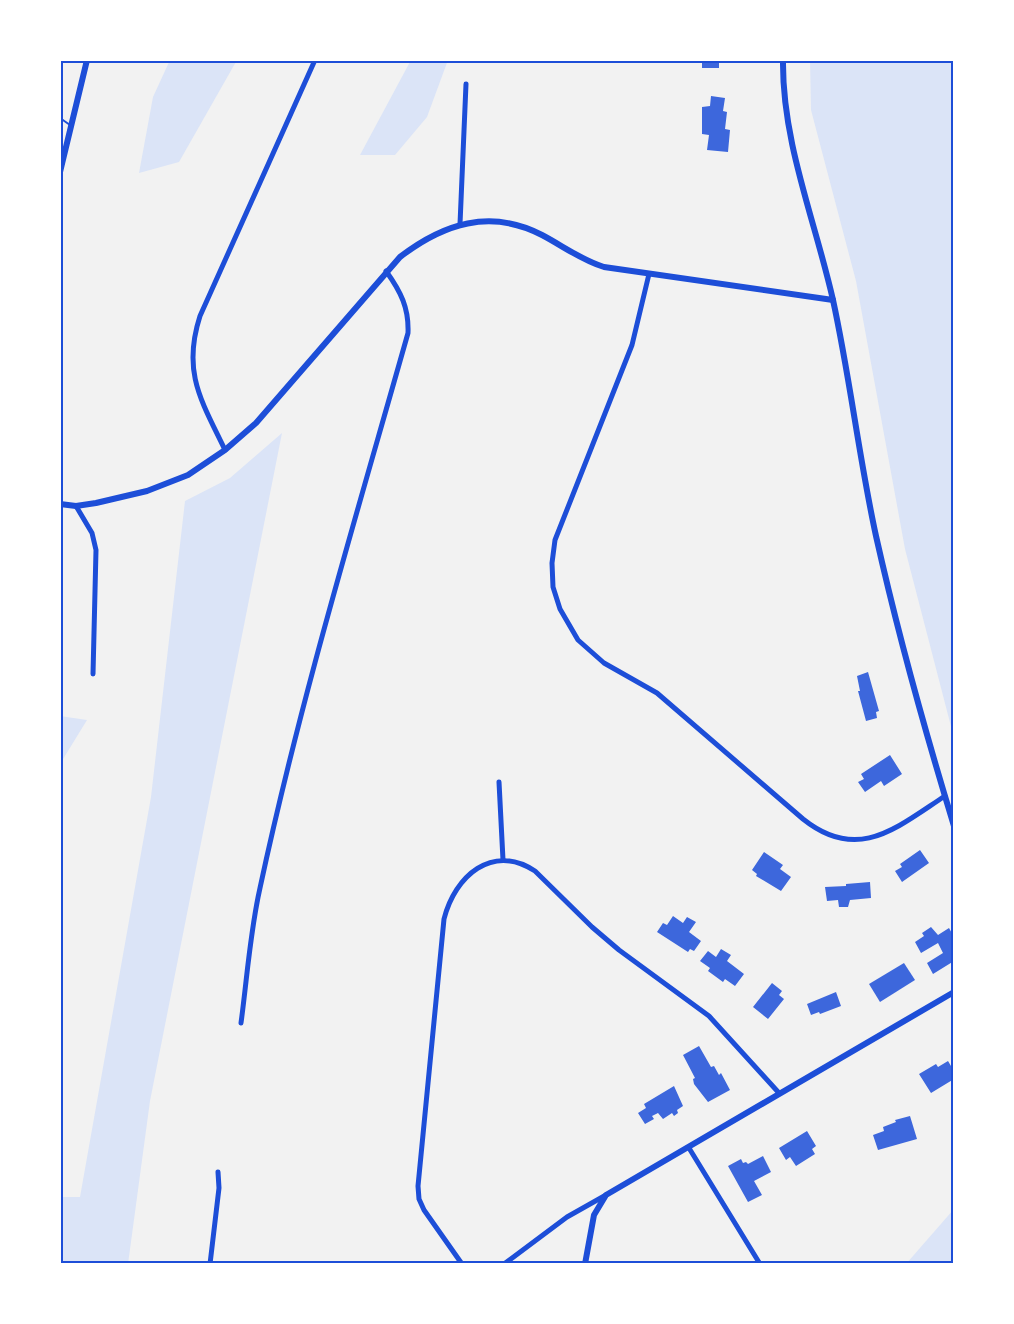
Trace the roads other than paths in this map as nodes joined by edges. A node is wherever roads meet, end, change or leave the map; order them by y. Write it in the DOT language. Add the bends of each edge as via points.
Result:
graph roads {
  1 [pos="87,60"];
  2 [pos="315,60"];
  3 [pos="783,60"];
  4 [pos="466,84"];
  5 [pos="60,118"];
  6 [pos="72,127"];
  7 [pos="60,172"];
  8 [pos="460,224"];
  9 [pos="386,271"];
  10 [pos="650,274"];
  11 [pos="833,300"];
  12 [pos="225,450"];
  13 [pos="60,504"];
  14 [pos="76,506"];
  15 [pos="93,674"];
  16 [pos="499,783"];
  17 [pos="945,796"];
  18 [pos="954,826"];
  19 [pos="503,860"];
  20 [pos="954,992"];
  21 [pos="242,1023"];
  22 [pos="779,1093"];
  23 [pos="688,1148"];
  24 [pos="218,1172"];
  25 [pos="606,1195"];
  26 [pos="210,1264"];
  27 [pos="462,1264"];
  28 [pos="504,1264"];
  29 [pos="585,1264"];
  30 [pos="760,1264"];
  1 -- 6 [label="street"];
  2 -- 12 [label="street" via="194,337 195,380"];
  3 -- 11 [label="street" via="794,152"];
  4 -- 8 [label="street"];
  5 -- 6 [label="lane"];
  6 -- 7 [label="street"];
  8 -- 9 [label="street" via="414,246"];
  8 -- 10 [label="street" via="517,226 592,263"];
  9 -- 12 [label="street" via="256,423"];
  9 -- 21 [label="street" via="405,303 408,333 335,590 259,890"];
  10 -- 11 [label="street"];
  10 -- 17 [label="street" via="632,345 555,540 554,587 565,620 595,656 657,693 815,829 829,836 859,840 882,835"];
  11 -- 17 [label="street" via="876,535"];
  12 -- 14 [label="street" via="166,484"];
  13 -- 14 [label="street"];
  14 -- 15 [label="street" via="92,533 96,550"];
  16 -- 19 [label="street"];
  17 -- 18 [label="street"];
  19 -- 22 [label="street" via="536,871 619,950 709,1016"];
  19 -- 27 [label="street" via="483,865 459,885 447,906 441,943 418,1186 424,1209"];
  20 -- 22 [label="street"];
  22 -- 23 [label="street"];
  23 -- 25 [label="street"];
  23 -- 30 [label="street"];
  24 -- 26 [label="street"];
  25 -- 28 [label="street" via="567,1217"];
  25 -- 29 [label="street" via="594,1215"];
}
